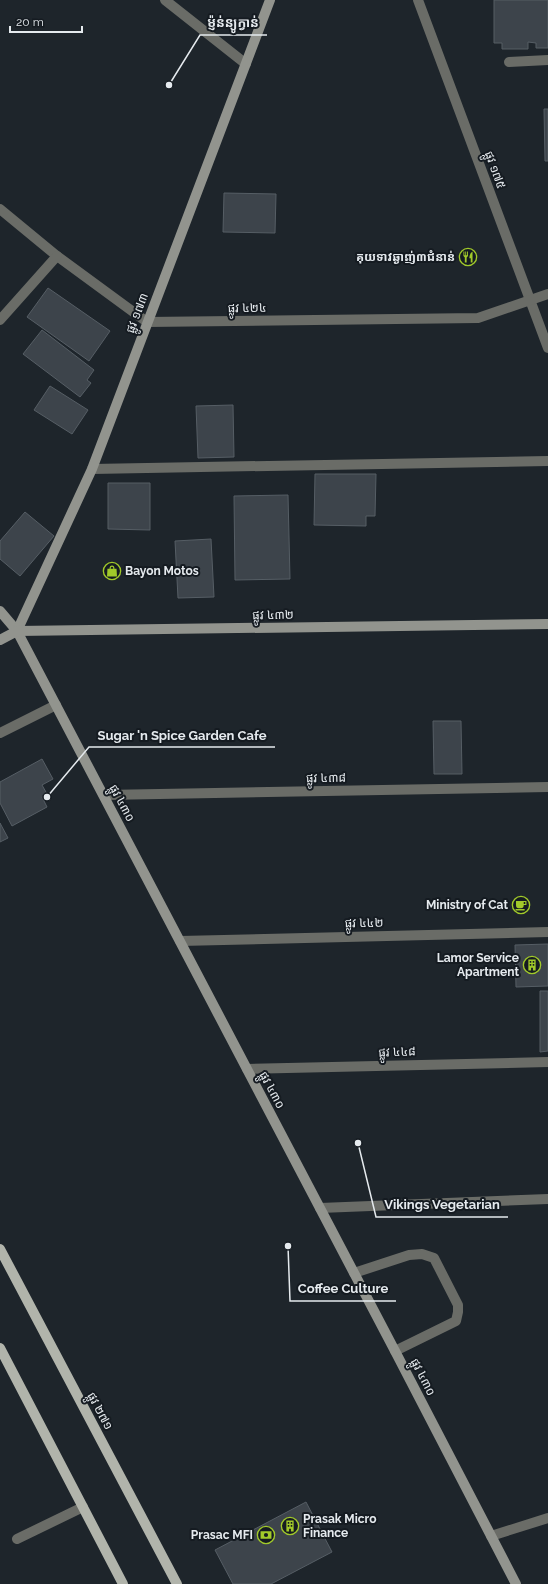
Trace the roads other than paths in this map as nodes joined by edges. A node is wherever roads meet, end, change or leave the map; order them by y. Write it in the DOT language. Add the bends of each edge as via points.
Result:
graph roads {
  1 [pos="165,0"];
  2 [pos="270,0"];
  3 [pos="418,0"];
  4 [pos="548,60"];
  5 [pos="509,62"];
  6 [pos="246,64"];
  7 [pos="0,209"];
  8 [pos="57,256"];
  9 [pos="548,294"];
  10 [pos="530,301"];
  11 [pos="0,320"];
  12 [pos="148,322"];
  13 [pos="548,348"];
  14 [pos="548,461"];
  15 [pos="92,469"];
  16 [pos="0,611"];
  17 [pos="548,624"];
  18 [pos="17,631"];
  19 [pos="0,640"];
  20 [pos="56,705"];
  21 [pos="0,733"];
  22 [pos="548,787"];
  23 [pos="104,796"];
  24 [pos="548,932"];
  25 [pos="180,941"];
  26 [pos="548,1062"];
  27 [pos="247,1069"];
  28 [pos="548,1199"];
  29 [pos="320,1208"];
  30 [pos="0,1249"];
  31 [pos="354,1273"];
  32 [pos="0,1348"];
  33 [pos="395,1350"];
  34 [pos="83,1507"];
  35 [pos="548,1518"];
  36 [pos="491,1536"];
  37 [pos="17,1539"];
  38 [pos="124,1584"];
  39 [pos="177,1584"];
  40 [pos="516,1584"];
  1 -- 6 [label="street"];
  2 -- 6 [label="street, ផ្លូវ ១៧៣"];
  3 -- 10 [label="street, ផ្លូវ ១៧៥"];
  4 -- 5 [label="street"];
  6 -- 12 [label="street, ផ្លូវ ១៧៣"];
  7 -- 8 [label="street"];
  8 -- 11 [label="street"];
  8 -- 12 [label="street"];
  9 -- 10 [label="street, ផ្លូវ ៤២៤"];
  10 -- 12 [label="street, ផ្លូវ ៤២៤" via="478,318"];
  10 -- 13 [label="street, ផ្លូវ ១៧៥"];
  12 -- 15 [label="street, ផ្លូវ ១៧៣"];
  14 -- 15 [label="street"];
  15 -- 18 [label="street, ផ្លូវ ១៧៣"];
  16 -- 18 [label="street, ផ្លូវ ៤៣០"];
  17 -- 18 [label="street, ផ្លូវ ៤៣២"];
  18 -- 19 [label="street, ផ្លូវ ៤៣២"];
  18 -- 20 [label="street, ផ្លូវ ៤៣០"];
  20 -- 21 [label="street"];
  20 -- 23 [label="street, ផ្លូវ ៤៣០"];
  22 -- 23 [label="street, ផ្លូវ ៤៣៨"];
  23 -- 25 [label="street, ផ្លូវ ៤៣០"];
  24 -- 25 [label="street, ផ្លូវ ៤៤២"];
  25 -- 27 [label="street, ផ្លូវ ៤៣០"];
  26 -- 27 [label="street, ផ្លូវ ៤៤៨"];
  27 -- 29 [label="street, ផ្លូវ ៤៣០"];
  28 -- 29 [label="street"];
  29 -- 31 [label="street, ផ្លូវ ៤៣០"];
  30 -- 39 [label="main road, ផ្លូវ ២៧១"];
  31 -- 33 [label="street, ផ្លូវ ៤៣០"];
  31 -- 33 [label="street" via="409,1255 422,1254 434,1258 458,1305 456,1321"];
  32 -- 34 [label="main road"];
  33 -- 36 [label="street, ផ្លូវ ៤៣០"];
  34 -- 37 [label="street"];
  34 -- 38 [label="main road"];
  35 -- 36 [label="street"];
  36 -- 40 [label="street, ផ្លូវ ៤៣០"];
}
